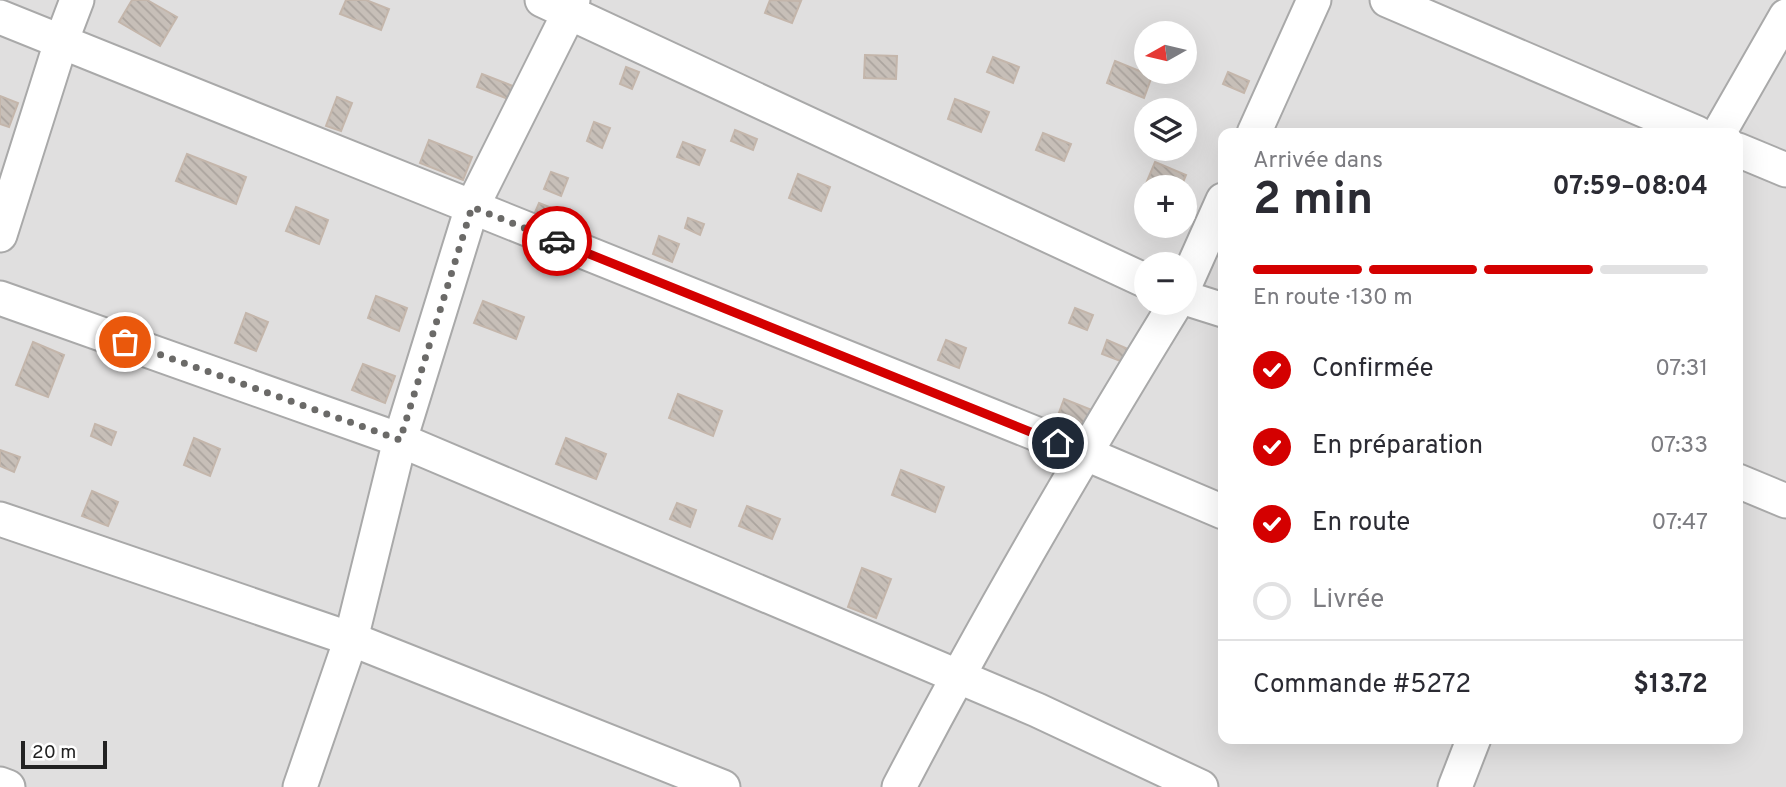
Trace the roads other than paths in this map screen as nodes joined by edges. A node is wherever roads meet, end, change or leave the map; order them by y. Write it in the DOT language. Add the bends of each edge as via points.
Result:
graph roads {
  1 [pos="77,0"];
  2 [pos="1314,0"];
  3 [pos="1387,0"];
  4 [pos="561,4"];
  5 [pos="1786,16"];
  6 [pos="0,17"];
  7 [pos="61,42"];
  8 [pos="1256,128"];
  9 [pos="1685,128"];
  10 [pos="1722,128"];
  11 [pos="1743,152"];
  12 [pos="1786,170"];
  13 [pos="472,207"];
  14 [pos="1218,212"];
  15 [pos="0,235"];
  16 [pos="1197,258"];
  17 [pos="1134,275"];
  18 [pos="0,298"];
  19 [pos="1197,302"];
  20 [pos="1218,308"];
  21 [pos="1169,315"];
  22 [pos="400,440"];
  23 [pos="1084,453"];
  24 [pos="1743,483"];
  25 [pos="1786,501"];
  26 [pos="1218,510"];
  27 [pos="0,519"];
  28 [pos="351,639"];
  29 [pos="957,676"];
  30 [pos="1472,744"];
  31 [pos="0,784"];
  32 [pos="8,787"];
  33 [pos="300,787"];
  34 [pos="723,787"];
  35 [pos="900,787"];
  36 [pos="1201,787"];
  37 [pos="1455,787"];
  1 -- 7 [label="street"];
  2 -- 8 [label="street"];
  3 -- 9 [label="street"];
  4 -- 13 [label="street"];
  4 -- 17 [label="street"];
  5 -- 10 [label="street"];
  6 -- 7 [label="street"];
  7 -- 13 [label="street"];
  7 -- 15 [label="street"];
  11 -- 12 [label="street"];
  13 -- 22 [label="street"];
  13 -- 23 [label="street"];
  14 -- 16 [label="street"];
  18 -- 22 [label="street"];
  19 -- 20 [label="street"];
  21 -- 23 [label="street"];
  22 -- 28 [label="street"];
  22 -- 29 [label="street"];
  23 -- 26 [label="street"];
  23 -- 29 [label="street"];
  24 -- 25 [label="street"];
  27 -- 28 [label="street"];
  28 -- 33 [label="street"];
  28 -- 34 [label="street"];
  29 -- 35 [label="street"];
  29 -- 36 [label="street"];
  30 -- 37 [label="street"];
  31 -- 32 [label="street"];
}
